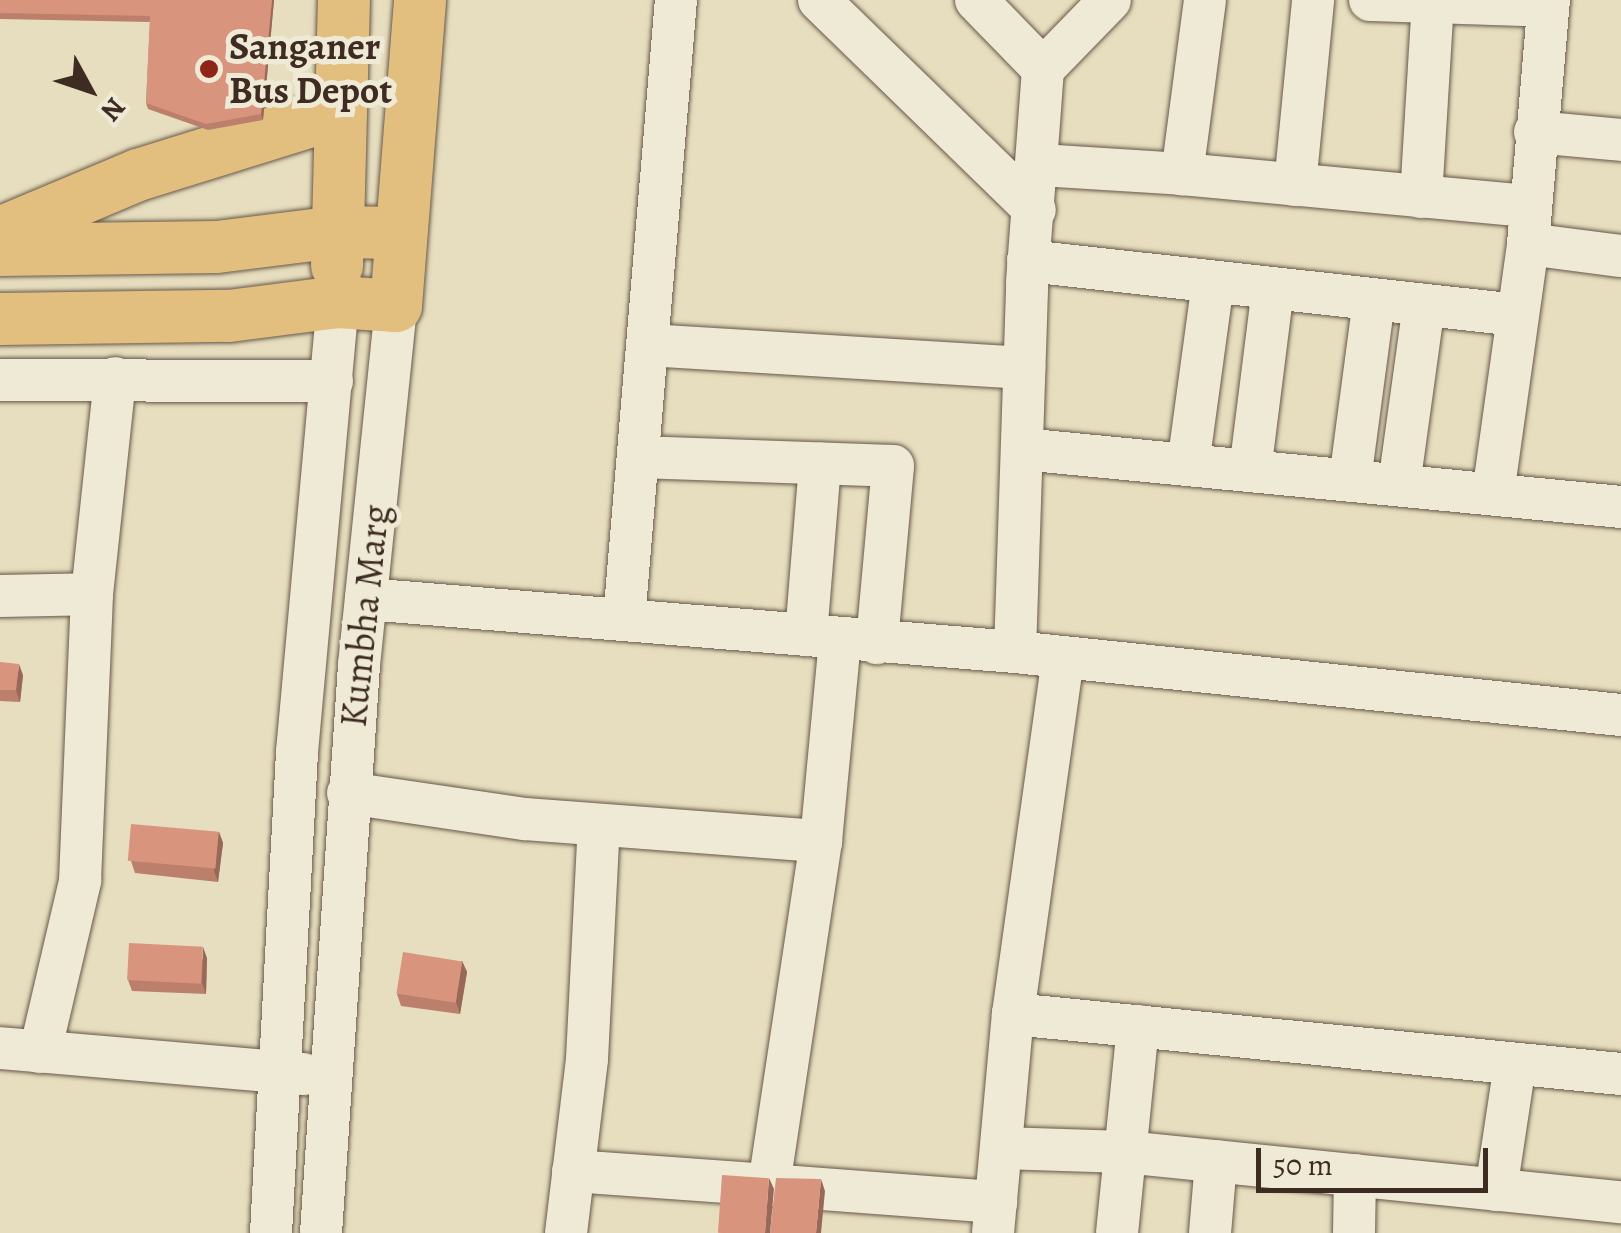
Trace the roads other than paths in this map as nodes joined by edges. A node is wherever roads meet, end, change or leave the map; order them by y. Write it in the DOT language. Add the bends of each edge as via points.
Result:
graph roads {
  1 [pos="344,0"];
  2 [pos="420,0"];
  3 [pos="676,0"];
  4 [pos="976,0"];
  5 [pos="1110,0"];
  6 [pos="1205,0"];
  7 [pos="1313,0"];
  8 [pos="1370,0"];
  9 [pos="1434,3"];
  10 [pos="1549,3"];
  11 [pos="838,6"];
  12 [pos="1043,69"];
  13 [pos="340,112"];
  14 [pos="1535,132"];
  15 [pos="1621,140"];
  16 [pos="1040,165"];
  17 [pos="1182,174"];
  18 [pos="1295,185"];
  19 [pos="1421,196"];
  20 [pos="1035,210"];
  21 [pos="1528,225"];
  22 [pos="337,232"];
  23 [pos="0,233"];
  24 [pos="398,233"];
  25 [pos="0,250"];
  26 [pos="1621,256"];
  27 [pos="1028,261"];
  28 [pos="1212,282"];
  29 [pos="1273,288"];
  30 [pos="1374,300"];
  31 [pos="338,302"];
  32 [pos="1424,305"];
  33 [pos="396,306"];
  34 [pos="1516,315"];
  35 [pos="0,319"];
  36 [pos="648,345"];
  37 [pos="1024,368"];
  38 [pos="115,378"];
  39 [pos="0,380"];
  40 [pos="332,381"];
  41 [pos="1022,449"];
  42 [pos="638,457"];
  43 [pos="820,464"];
  44 [pos="1188,465"];
  45 [pos="1250,471"];
  46 [pos="1350,480"];
  47 [pos="1398,485"];
  48 [pos="1493,494"];
  49 [pos="1621,507"];
  50 [pos="92,594"];
  51 [pos="0,596"];
  52 [pos="366,599"];
  53 [pos="624,620"];
  54 [pos="841,639"];
  55 [pos="1015,652"];
  56 [pos="1062,658"];
  57 [pos="1621,716"];
  58 [pos="348,792"];
  59 [pos="600,825"];
  60 [pos="821,841"];
  61 [pos="1013,1014"];
  62 [pos="1138,1026"];
  63 [pos="20,1050"];
  64 [pos="1515,1064"];
  65 [pos="278,1074"];
  66 [pos="330,1074"];
  67 [pos="1621,1074"];
  68 [pos="1001,1148"];
  69 [pos="1125,1152"];
  70 [pos="1216,1162"];
  71 [pos="573,1171"];
  72 [pos="1355,1176"];
  73 [pos="769,1185"];
  74 [pos="1496,1190"];
  75 [pos="1621,1202"];
  76 [pos="995,1217"];
  77 [pos="270,1233"];
  78 [pos="320,1233"];
  79 [pos="566,1233"];
  80 [pos="1117,1233"];
  81 [pos="1210,1233"];
  82 [pos="1354,1233"];
  1 -- 13 [label="main road, Kumbha Marg"];
  2 -- 24 [label="main road, Kumbha Marg"];
  3 -- 36 [label="street"];
  4 -- 12 [label="street"];
  5 -- 12 [label="street"];
  6 -- 17 [label="street"];
  7 -- 18 [label="street"];
  8 -- 9 [label="street"];
  9 -- 10 [label="street"];
  9 -- 19 [label="street"];
  10 -- 14 [label="street"];
  11 -- 20 [label="street"];
  12 -- 16 [label="street"];
  13 -- 22 [label="main road, Kumbha Marg"];
  13 -- 23 [label="main road" via="138,175"];
  14 -- 15 [label="street"];
  14 -- 21 [label="street"];
  16 -- 17 [label="street"];
  16 -- 20 [label="street"];
  17 -- 18 [label="street"];
  18 -- 19 [label="street"];
  19 -- 21 [label="street"];
  20 -- 27 [label="street"];
  21 -- 26 [label="street"];
  21 -- 34 [label="street"];
  22 -- 24 [label="main road"];
  22 -- 25 [label="main road" via="217,247"];
  22 -- 31 [label="main road, Kumbha Marg"];
  24 -- 33 [label="main road, Kumbha Marg"];
  27 -- 28 [label="street"];
  27 -- 37 [label="street"];
  28 -- 29 [label="street"];
  28 -- 44 [label="street"];
  29 -- 30 [label="street"];
  29 -- 45 [label="street"];
  30 -- 32 [label="street"];
  30 -- 46 [label="street"];
  31 -- 33 [label="main road"];
  31 -- 35 [label="main road" via="229,316"];
  31 -- 40 [label="street, Kumbha Marg"];
  32 -- 34 [label="street"];
  32 -- 47 [label="street"];
  33 -- 52 [label="street, Kumbha Marg"];
  34 -- 48 [label="street"];
  36 -- 37 [label="street"];
  36 -- 42 [label="street"];
  37 -- 41 [label="street"];
  38 -- 39 [label="street"];
  38 -- 40 [label="street"];
  38 -- 50 [label="street"];
  40 -- 65 [label="street, Kumbha Marg" via="297,752"];
  41 -- 44 [label="street"];
  41 -- 55 [label="street"];
  42 -- 43 [label="street"];
  42 -- 53 [label="street"];
  43 -- 54 [label="street"];
  43 -- 54 [label="street" via="893,466"];
  44 -- 45 [label="street"];
  45 -- 46 [label="street"];
  46 -- 47 [label="street"];
  47 -- 48 [label="street"];
  48 -- 49 [label="street"];
  50 -- 51 [label="street"];
  50 -- 63 [label="street" via="80,881"];
  52 -- 53 [label="street"];
  52 -- 58 [label="street, Kumbha Marg"];
  53 -- 54 [label="street"];
  54 -- 55 [label="street"];
  54 -- 60 [label="street"];
  55 -- 56 [label="street"];
  56 -- 57 [label="street"];
  56 -- 61 [label="street"];
  58 -- 59 [label="street"];
  58 -- 66 [label="street, Kumbha Marg"];
  59 -- 60 [label="street"];
  59 -- 71 [label="street"];
  60 -- 73 [label="street"];
  61 -- 62 [label="street"];
  61 -- 68 [label="street"];
  62 -- 64 [label="street"];
  62 -- 69 [label="street"];
  63 -- 65 [label="street"];
  64 -- 67 [label="street"];
  64 -- 74 [label="street"];
  65 -- 66 [label="street"];
  65 -- 77 [label="street, Kumbha Marg"];
  66 -- 78 [label="street, Kumbha Marg"];
  68 -- 69 [label="street"];
  68 -- 76 [label="street"];
  69 -- 70 [label="street"];
  69 -- 80 [label="street"];
  70 -- 72 [label="street"];
  70 -- 81 [label="street"];
  71 -- 73 [label="street"];
  71 -- 79 [label="street"];
  72 -- 74 [label="street"];
  72 -- 82 [label="street"];
  73 -- 76 [label="street"];
  74 -- 75 [label="street"];
}
